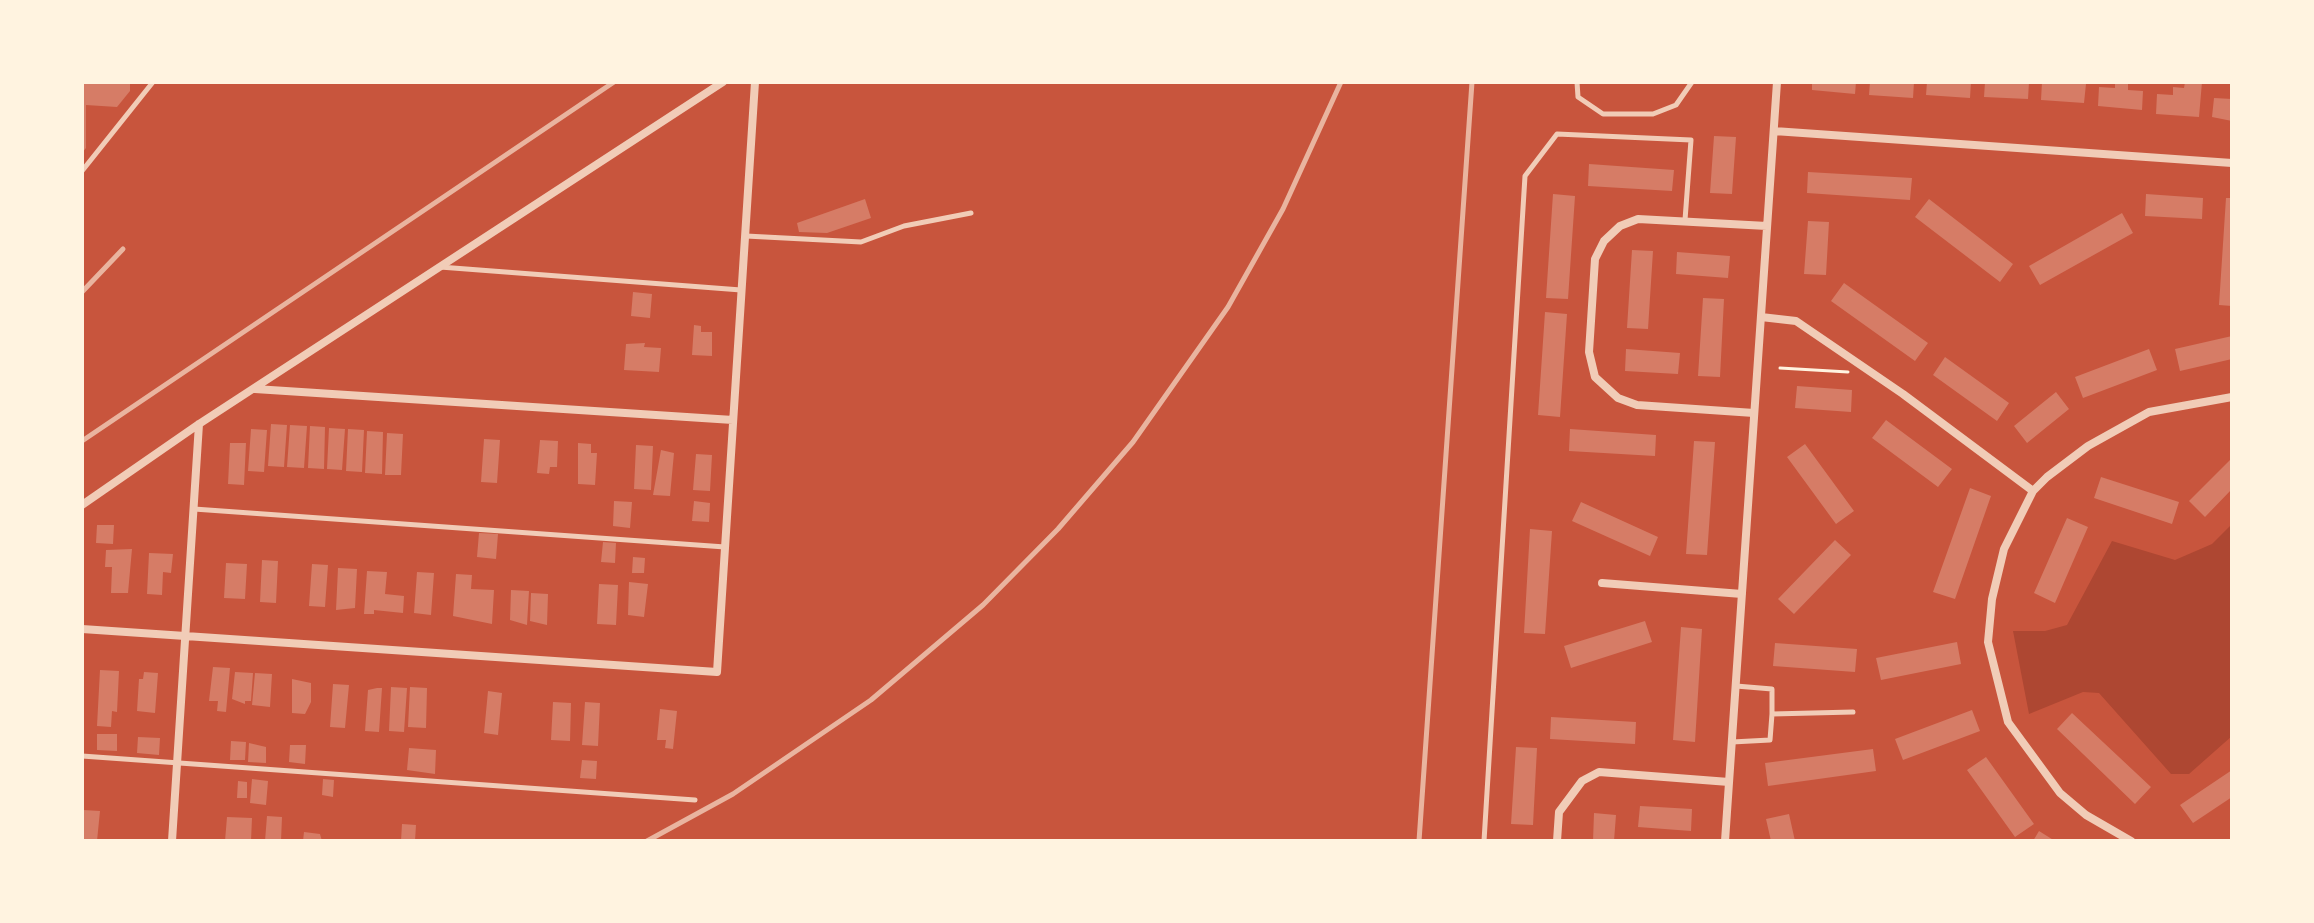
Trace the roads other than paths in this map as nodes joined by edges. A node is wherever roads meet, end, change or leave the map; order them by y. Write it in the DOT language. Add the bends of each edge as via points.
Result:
graph roads {
  1 [pos="153,82"];
  2 [pos="723,82"];
  3 [pos="755,82"];
  4 [pos="1577,82"];
  5 [pos="1692,82"];
  6 [pos="1767,82"];
  7 [pos="1777,82"];
  8 [pos="1774,131"];
  9 [pos="2232,163"];
  10 [pos="82,171"];
  11 [pos="971,213"];
  12 [pos="1685,220"];
  13 [pos="1767,226"];
  14 [pos="745,236"];
  15 [pos="440,267"];
  16 [pos="742,291"];
  17 [pos="1761,317"];
  18 [pos="255,389"];
  19 [pos="2232,397"];
  20 [pos="1754,413"];
  21 [pos="733,420"];
  22 [pos="199,424"];
  23 [pos="2033,491"];
  24 [pos="82,505"];
  25 [pos="194,509"];
  26 [pos="725,547"];
  27 [pos="1602,583"];
  28 [pos="1742,594"];
  29 [pos="82,629"];
  30 [pos="187,637"];
  31 [pos="1736,686"];
  32 [pos="1853,712"];
  33 [pos="1772,714"];
  34 [pos="1732,742"];
  35 [pos="82,756"];
  36 [pos="178,762"];
  37 [pos="1729,782"];
  38 [pos="695,800"];
  39 [pos="172,841"];
  40 [pos="1484,841"];
  41 [pos="1557,841"];
  42 [pos="1725,841"];
  43 [pos="2131,841"];
  1 -- 10 [label="lane"];
  2 -- 15 [label="street"];
  3 -- 14 [label="street"];
  4 -- 5 [label="lane" via="1578,97 1603,114 1653,114 1676,105"];
  6 -- 7 [label="lane"];
  7 -- 8 [label="street"];
  8 -- 9 [label="street"];
  8 -- 13 [label="street"];
  11 -- 14 [label="lane" via="904,226 861,242"];
  12 -- 13 [label="street"];
  12 -- 20 [label="street" via="1638,219 1604,241 1595,259 1589,352 1595,377 1618,398 1637,405"];
  12 -- 40 [label="lane" via="1691,140 1557,134 1525,176"];
  13 -- 17 [label="street"];
  14 -- 16 [label="street"];
  15 -- 16 [label="lane"];
  15 -- 18 [label="street"];
  16 -- 21 [label="street"];
  17 -- 20 [label="street"];
  17 -- 23 [label="street" via="1796,321"];
  18 -- 21 [label="street"];
  18 -- 22 [label="street"];
  19 -- 23 [label="street" via="2149,412 2088,446"];
  20 -- 28 [label="street"];
  21 -- 26 [label="street"];
  22 -- 24 [label="street"];
  22 -- 25 [label="street"];
  23 -- 43 [label="street" via="2004,549 1992,599 1988,642 2008,722 2060,793"];
  25 -- 26 [label="lane"];
  25 -- 30 [label="street"];
  26 -- 30 [label="street" via="717,672"];
  27 -- 28 [label="street"];
  28 -- 31 [label="street"];
  29 -- 30 [label="street"];
  30 -- 36 [label="street"];
  31 -- 33 [label="lane" via="1772,689"];
  31 -- 34 [label="street"];
  32 -- 33 [label="lane"];
  33 -- 34 [label="lane" via="1770,740"];
  34 -- 37 [label="street"];
  35 -- 36 [label="lane"];
  36 -- 38 [label="lane"];
  36 -- 39 [label="street"];
  37 -- 41 [label="street" via="1599,772 1568,797 1559,812"];
  37 -- 42 [label="street"];
}
